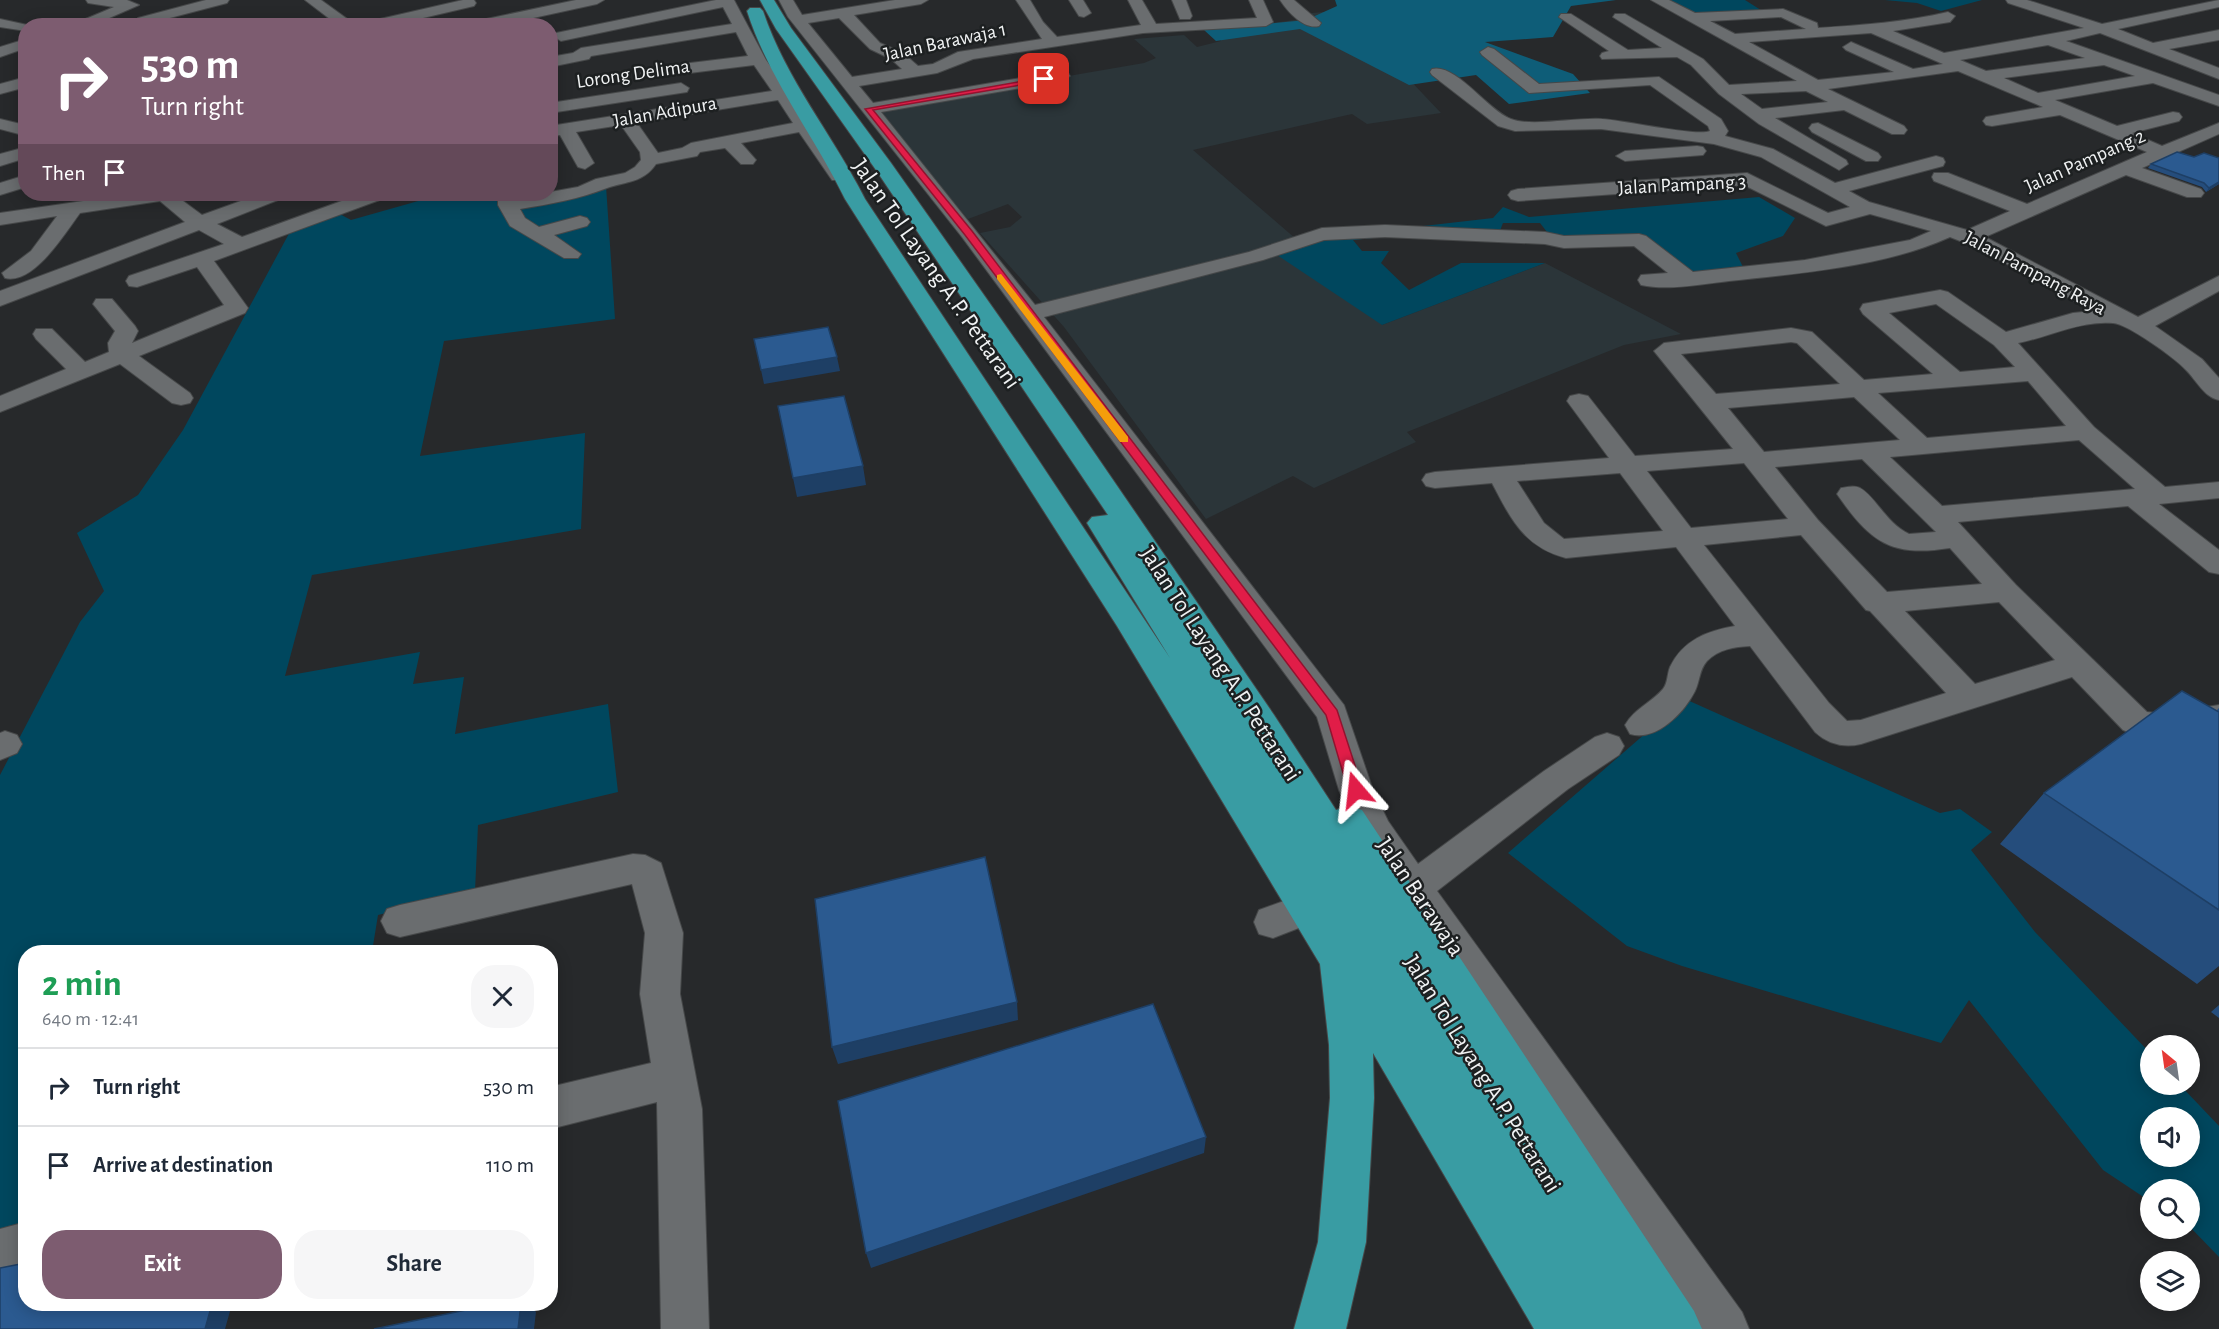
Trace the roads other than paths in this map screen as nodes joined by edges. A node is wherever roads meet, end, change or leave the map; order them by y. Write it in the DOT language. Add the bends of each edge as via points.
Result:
graph roads {
  1 [pos="93,0"];
  2 [pos="150,0"];
  3 [pos="222,0"];
  4 [pos="921,0"];
  5 [pos="1023,0"];
  6 [pos="1135,0"];
  7 [pos="1179,0"];
  8 [pos="1256,0"];
  9 [pos="1287,0"];
  10 [pos="1658,0"];
  11 [pos="2013,0"];
  12 [pos="727,1"];
  13 [pos="343,2"];
  14 [pos="466,2"];
  15 [pos="2145,3"];
  16 [pos="2219,3"];
  17 [pos="132,4"];
  18 [pos="316,4"];
  19 [pos="606,4"];
  20 [pos="397,5"];
  21 [pos="530,7"];
  22 [pos="684,8"];
  23 [pos="1926,9"];
  24 [pos="2104,10"];
  25 [pos="843,13"];
  26 [pos="2179,13"];
  27 [pos="104,15"];
  28 [pos="411,15"];
  29 [pos="1078,15"];
  30 [pos="1143,15"];
  31 [pos="1185,16"];
  32 [pos="1119,17"];
  33 [pos="1566,17"];
  34 [pos="1620,17"];
  35 [pos="96,18"];
  36 [pos="124,18"];
  37 [pos="154,18"];
  38 [pos="338,18"];
  39 [pos="399,18"];
  40 [pos="415,18"];
  41 [pos="490,18"];
  42 [pos="502,18"];
  43 [pos="548,18"];
  44 [pos="0,23"];
  45 [pos="1314,23"];
  46 [pos="2132,23"];
  47 [pos="1037,24"];
  48 [pos="1908,25"];
  49 [pos="18,26"];
  50 [pos="1687,26"];
  51 [pos="765,27"];
  52 [pos="1875,28"];
  53 [pos="643,29"];
  54 [pos="1152,29"];
  55 [pos="2103,29"];
  56 [pos="715,31"];
  57 [pos="1824,31"];
  58 [pos="558,32"];
  59 [pos="2219,32"];
  60 [pos="558,34"];
  61 [pos="1646,34"];
  62 [pos="695,35"];
  63 [pos="1621,36"];
  64 [pos="1730,39"];
  65 [pos="2048,40"];
  66 [pos="960,41"];
  67 [pos="1903,42"];
  68 [pos="2143,45"];
  69 [pos="18,46"];
  70 [pos="1055,48"];
  71 [pos="708,49"];
  72 [pos="1980,51"];
  73 [pos="0,52"];
  74 [pos="1488,52"];
  75 [pos="1680,52"];
  76 [pos="2083,52"];
  77 [pos="1786,53"];
  78 [pos="973,54"];
  79 [pos="1624,55"];
  80 [pos="1608,56"];
  81 [pos="1759,56"];
  82 [pos="1941,58"];
  83 [pos="2179,58"];
  84 [pos="2105,60"];
  85 [pos="1696,62"];
  86 [pos="558,63"];
  87 [pos="588,65"];
  88 [pos="1958,66"];
  89 [pos="712,67"];
  90 [pos="1830,68"];
  91 [pos="2127,68"];
  92 [pos="915,72"];
  93 [pos="1438,72"];
  94 [pos="2219,74"];
  95 [pos="1912,75"];
  96 [pos="632,76"];
  97 [pos="1062,76"];
  98 [pos="1984,76"];
  99 [pos="1675,77"];
  100 [pos="2156,78"];
  101 [pos="1652,80"];
  102 [pos="1858,82"];
  103 [pos="848,83"];
  104 [pos="18,84"];
  105 [pos="1588,85"];
  106 [pos="698,86"];
  107 [pos="1814,86"];
  108 [pos="1,89"];
  109 [pos="1725,90"];
  110 [pos="18,94"];
  111 [pos="781,95"];
  112 [pos="606,98"];
  113 [pos="2034,99"];
  114 [pos="2219,101"];
  115 [pos="1844,105"];
  116 [pos="558,107"];
  117 [pos="868,109"];
  118 [pos="2059,110"];
  119 [pos="1789,112"];
  120 [pos="1759,115"];
  121 [pos="2173,117"];
  122 [pos="624,119"];
  123 [pos="1992,121"];
  124 [pos="0,124"];
  125 [pos="802,126"];
  126 [pos="2219,128"];
  127 [pos="18,129"];
  128 [pos="1639,129"];
  129 [pos="558,130"];
  130 [pos="1898,130"];
  131 [pos="2112,133"];
  132 [pos="1715,139"];
  133 [pos="730,142"];
  134 [pos="1734,146"];
  135 [pos="2161,152"];
  136 [pos="18,155"];
  137 [pos="1625,156"];
  138 [pos="1872,157"];
  139 [pos="3,160"];
  140 [pos="650,160"];
  141 [pos="747,160"];
  142 [pos="585,163"];
  143 [pos="1839,164"];
  144 [pos="18,165"];
  145 [pos="2124,168"];
  146 [pos="18,183"];
  147 [pos="0,189"];
  148 [pos="1831,190"];
  149 [pos="2194,193"];
  150 [pos="558,194"];
  151 [pos="1518,195"];
  152 [pos="855,199"];
  153 [pos="99,201"];
  154 [pos="172,201"];
  155 [pos="256,201"];
  156 [pos="359,201"];
  157 [pos="509,201"];
  158 [pos="80,203"];
  159 [pos="1870,208"];
  160 [pos="2028,211"];
  161 [pos="21,216"];
  162 [pos="0,219"];
  163 [pos="198,221"];
  164 [pos="580,222"];
  165 [pos="539,233"];
  166 [pos="1960,233"];
  167 [pos="0,235"];
  168 [pos="241,245"];
  169 [pos="571,254"];
  170 [pos="201,258"];
  171 [pos="13,273"];
  172 [pos="1689,279"];
  173 [pos="1649,280"];
  174 [pos="137,281"];
  175 [pos="2219,282"];
  176 [pos="0,299"];
  177 [pos="104,304"];
  178 [pos="1028,314"];
  179 [pos="2116,316"];
  180 [pos="2139,326"];
  181 [pos="44,334"];
  182 [pos="2002,340"];
  183 [pos="121,354"];
  184 [pos="81,371"];
  185 [pos="2034,373"];
  186 [pos="1955,380"];
  187 [pos="1862,388"];
  188 [pos="2219,393"];
  189 [pos="180,398"];
  190 [pos="1579,400"];
  191 [pos="1710,402"];
  192 [pos="0,405"];
  193 [pos="2085,432"];
  194 [pos="1922,447"];
  195 [pos="1868,451"];
  196 [pos="1753,458"];
  197 [pos="1625,465"];
  198 [pos="1499,473"];
  199 [pos="1435,480"];
  200 [pos="2219,490"];
  201 [pos="1851,494"];
  202 [pos="2145,495"];
  203 [pos="1936,515"];
  204 [pos="1808,526"];
  205 [pos="1685,537"];
  206 [pos="1957,538"];
  207 [pos="2219,565"];
  208 [pos="2006,592"];
  209 [pos="1877,603"];
  210 [pos="1758,635"];
  211 [pos="2078,664"];
  212 [pos="1968,697"];
  213 [pos="2219,717"];
  214 [pos="1642,724"];
  215 [pos="1607,746"];
  216 [pos="1415,887"];
  217 [pos="1309,908"];
  218 [pos="400,921"];
  219 [pos="1273,922"];
  220 [pos="1339,960"];
  221 [pos="676,1077"];
  222 [pos="558,1106"];
  223 [pos="18,1247"];
  224 [pos="0,1252"];
  225 [pos="686,1329"];
  226 [pos="1320,1329"];
  227 [pos="1563,1329"];
  228 [pos="1609,1329"];
  229 [pos="1643,1329"];
  230 [pos="1676,1329"];
  231 [pos="1725,1329"];
  1 -- 17 [label="street"];
  2 -- 17 [label="street"];
  3 -- 37 [label="street"];
  4 -- 25 [label="street"];
  5 -- 47 [label="street"];
  6 -- 30 [label="street"];
  7 -- 31 [label="street"];
  8 -- 54 [label="street, Jalan Barawaja 1" via="1265,22"];
  9 -- 45 [label="street"];
  10 -- 50 [label="street"];
  11 -- 55 [label="street"];
  12 -- 22 [label="street"];
  12 -- 51 [label="street"];
  13 -- 18 [label="street"];
  14 -- 28 [label="street"];
  14 -- 41 [label="street"];
  15 -- 26 [label="street"];
  16 -- 26 [label="street"];
  17 -- 27 [label="street"];
  18 -- 38 [label="street"];
  19 -- 43 [label="street"];
  19 -- 53 [label="street"];
  20 -- 28 [label="street"];
  21 -- 42 [label="street"];
  21 -- 43 [label="street"];
  22 -- 53 [label="street"];
  22 -- 56 [label="street"];
  23 -- 48 [label="street" via="1947,17"];
  24 -- 46 [label="street"];
  25 -- 51 [label="street"];
  25 -- 92 [label="street" via="875,46 897,56"];
  26 -- 46 [label="street"];
  26 -- 59 [label="street" via="2216,23 2211,27"];
  27 -- 35 [label="street"];
  27 -- 36 [label="street"];
  28 -- 39 [label="street"];
  28 -- 40 [label="street"];
  29 -- 47 [label="street"];
  30 -- 32 [label="street"];
  30 -- 54 [label="street"];
  33 -- 79 [label="street"];
  34 -- 61 [label="street"];
  44 -- 49 [label="street"];
  46 -- 55 [label="street"];
  47 -- 70 [label="street"];
  48 -- 52 [label="street"];
  48 -- 72 [label="street"];
  50 -- 57 [label="street" via="1785,13"];
  50 -- 61 [label="street"];
  50 -- 64 [label="street" via="1712,28"];
  51 -- 56 [label="street"];
  51 -- 89 [label="street"];
  51 -- 103 [label="street, Jalan Barawaja"];
  51 -- 111 [label="street"];
  51 -- 152 [label="highway" via="768,49"];
  51 -- 228 [label="highway, Jalan Tol Layang A.P. Pettarani" via="1020,392"];
  51 -- 229 [label="highway, Jalan Tol Layang A.P. Pettarani" via="884,167 1065,429 1255,714"];
  51 -- 230 [label="highway" via="884,146 1096,438 1193,580"];
  52 -- 57 [label="street"];
  52 -- 67 [label="street"];
  53 -- 58 [label="street"];
  53 -- 62 [label="street"];
  53 -- 87 [label="street"];
  54 -- 70 [label="street, Jalan Barawaja 1"];
  55 -- 65 [label="street"];
  55 -- 68 [label="street"];
  56 -- 62 [label="street"];
  57 -- 64 [label="street"];
  59 -- 68 [label="street"];
  60 -- 87 [label="street"];
  61 -- 63 [label="street"];
  61 -- 75 [label="street"];
  62 -- 71 [label="street"];
  64 -- 81 [label="street"];
  65 -- 72 [label="street"];
  65 -- 76 [label="street"];
  66 -- 78 [label="street"];
  67 -- 82 [label="street"];
  67 -- 95 [label="street" via="1843,47"];
  68 -- 76 [label="street"];
  68 -- 83 [label="street"];
  69 -- 73 [label="street"];
  70 -- 78 [label="street, Jalan Barawaja 1"];
  71 -- 87 [label="street"];
  71 -- 89 [label="street"];
  72 -- 82 [label="street"];
  74 -- 105 [label="street" via="1535,89"];
  75 -- 79 [label="street"];
  75 -- 85 [label="street"];
  76 -- 84 [label="street"];
  77 -- 81 [label="street"];
  78 -- 92 [label="street, Jalan Barawaja 1"];
  79 -- 80 [label="street"];
  81 -- 85 [label="street"];
  81 -- 107 [label="street"];
  82 -- 88 [label="street"];
  83 -- 91 [label="street"];
  83 -- 94 [label="street"];
  84 -- 91 [label="street"];
  84 -- 98 [label="street"];
  85 -- 109 [label="street"];
  86 -- 87 [label="street"];
  87 -- 112 [label="street"];
  88 -- 95 [label="street"];
  88 -- 98 [label="street"];
  89 -- 96 [label="street"];
  90 -- 102 [label="street"];
  91 -- 100 [label="street"];
  92 -- 103 [label="street, Jalan Barawaja 1"];
  93 -- 128 [label="street" via="1502,124 1601,124"];
  95 -- 102 [label="street"];
  97 -- 117 [label="street"];
  98 -- 113 [label="street"];
  99 -- 101 [label="street"];
  100 -- 113 [label="street"];
  100 -- 114 [label="street"];
  101 -- 105 [label="street"];
  101 -- 132 [label="street" via="1715,123 1719,131"];
  102 -- 107 [label="street"];
  103 -- 117 [label="street, Jalan Barawaja"];
  104 -- 108 [label="street"];
  105 -- 128 [label="street" via="1639,121"];
  106 -- 112 [label="street, Lorong Delima"];
  107 -- 109 [label="street"];
  107 -- 115 [label="street"];
  108 -- 110 [label="street"];
  109 -- 120 [label="street"];
  111 -- 122 [label="street, Jalan Adipura"];
  111 -- 125 [label="street"];
  112 -- 116 [label="street, Lorong Delima"];
  112 -- 122 [label="street"];
  113 -- 118 [label="street"];
  115 -- 119 [label="street"];
  115 -- 130 [label="street"];
  117 -- 178 [label="street, Jalan Barawaja" via="950,209"];
  118 -- 123 [label="street"];
  118 -- 131 [label="street"];
  119 -- 120 [label="street"];
  119 -- 138 [label="street"];
  120 -- 143 [label="street"];
  121 -- 131 [label="street"];
  122 -- 129 [label="street, Jalan Adipura"];
  122 -- 140 [label="street" via="649,152"];
  124 -- 127 [label="street"];
  125 -- 133 [label="street"];
  125 -- 152 [label="street"];
  126 -- 135 [label="street, Jalan Pampang 2"];
  128 -- 132 [label="street"];
  129 -- 142 [label="street"];
  131 -- 135 [label="street"];
  132 -- 134 [label="street"];
  133 -- 140 [label="street" via="693,147 691,152"];
  133 -- 141 [label="street"];
  134 -- 137 [label="street"];
  134 -- 148 [label="street, Jalan Pampang Raya" via="1772,155"];
  135 -- 145 [label="street, Jalan Pampang 2"];
  136 -- 139 [label="street"];
  139 -- 144 [label="street"];
  140 -- 150 [label="street" via="631,177 583,192"];
  145 -- 149 [label="street"];
  145 -- 160 [label="street, Jalan Pampang 2"];
  146 -- 147 [label="street"];
  148 -- 159 [label="street, Jalan Pampang Raya"];
  148 -- 160 [label="street" via="1864,179 1938,170"];
  151 -- 159 [label="street, Jalan Pampang 3" via="1747,179 1826,220"];
  152 -- 217 [label="highway" via="1061,514"];
  153 -- 158 [label="street"];
  154 -- 163 [label="street"];
  155 -- 163 [label="street"];
  156 -- 168 [label="street"];
  157 -- 165 [label="street" via="517,222"];
  158 -- 161 [label="street"];
  158 -- 171 [label="street" via="38,255"];
  159 -- 166 [label="street, Jalan Pampang Raya"];
  160 -- 166 [label="street, Jalan Pampang 2"];
  161 -- 162 [label="street"];
  161 -- 167 [label="street"];
  163 -- 168 [label="street"];
  163 -- 176 [label="street"];
  164 -- 165 [label="street"];
  165 -- 169 [label="street"];
  166 -- 172 [label="street, Jalan Pampang 2" via="1875,254 1794,268"];
  166 -- 179 [label="street, Jalan Pampang Raya"];
  168 -- 170 [label="street"];
  170 -- 174 [label="street"];
  170 -- 183 [label="street" via="237,308"];
  172 -- 173 [label="street, Jalan Pampang 2"];
  172 -- 178 [label="street" via="1637,240 1564,242 1386,231 1336,233"];
  175 -- 180 [label="street"];
  177 -- 183 [label="street" via="127,331 120,343"];
  178 -- 216 [label="street, Jalan Barawaja" via="1332,714 1365,813"];
  179 -- 180 [label="street, Jalan Pampang Raya"];
  179 -- 182 [label="street" via="2073,320"];
  180 -- 188 [label="street, Jalan Pampang Raya" via="2194,364"];
  181 -- 184 [label="street"];
  182 -- 185 [label="street"];
  182 -- 186 [label="street" via="1940,297 1871,309"];
  183 -- 184 [label="street"];
  183 -- 189 [label="street"];
  184 -- 192 [label="street"];
  185 -- 186 [label="street"];
  185 -- 193 [label="street"];
  186 -- 187 [label="street"];
  187 -- 191 [label="street"];
  187 -- 191 [label="street" via="1808,339 1797,335 1666,350"];
  187 -- 194 [label="street"];
  190 -- 197 [label="street"];
  191 -- 196 [label="street"];
  193 -- 194 [label="street"];
  193 -- 202 [label="street"];
  194 -- 195 [label="street"];
  195 -- 196 [label="street"];
  195 -- 203 [label="street"];
  196 -- 197 [label="street"];
  196 -- 204 [label="street"];
  197 -- 198 [label="street"];
  197 -- 205 [label="street"];
  198 -- 199 [label="street"];
  198 -- 205 [label="street" via="1538,534 1555,547"];
  200 -- 202 [label="street"];
  201 -- 206 [label="street" via="1900,541"];
  202 -- 203 [label="street"];
  202 -- 207 [label="street"];
  203 -- 206 [label="street"];
  204 -- 205 [label="street"];
  204 -- 209 [label="street"];
  205 -- 210 [label="street"];
  206 -- 208 [label="street"];
  208 -- 209 [label="street"];
  208 -- 211 [label="street"];
  209 -- 212 [label="street"];
  210 -- 212 [label="street" via="1839,735 1861,732"];
  210 -- 214 [label="street" via="1730,637 1699,651 1688,663 1676,696"];
  211 -- 212 [label="street"];
  211 -- 213 [label="street" via="2140,724 2156,726"];
  215 -- 216 [label="street"];
  216 -- 231 [label="street, Jalan Barawaja"];
  217 -- 219 [label="street"];
  217 -- 220 [label="highway"];
  218 -- 221 [label="street" via="633,868 645,870 664,933 660,994"];
  220 -- 226 [label="highway" via="1351,1045 1352,1098 1342,1242"];
  220 -- 227 [label="highway" via="1369,1003"];
  221 -- 222 [label="street"];
  221 -- 225 [label="street"];
  223 -- 224 [label="street"];
}
